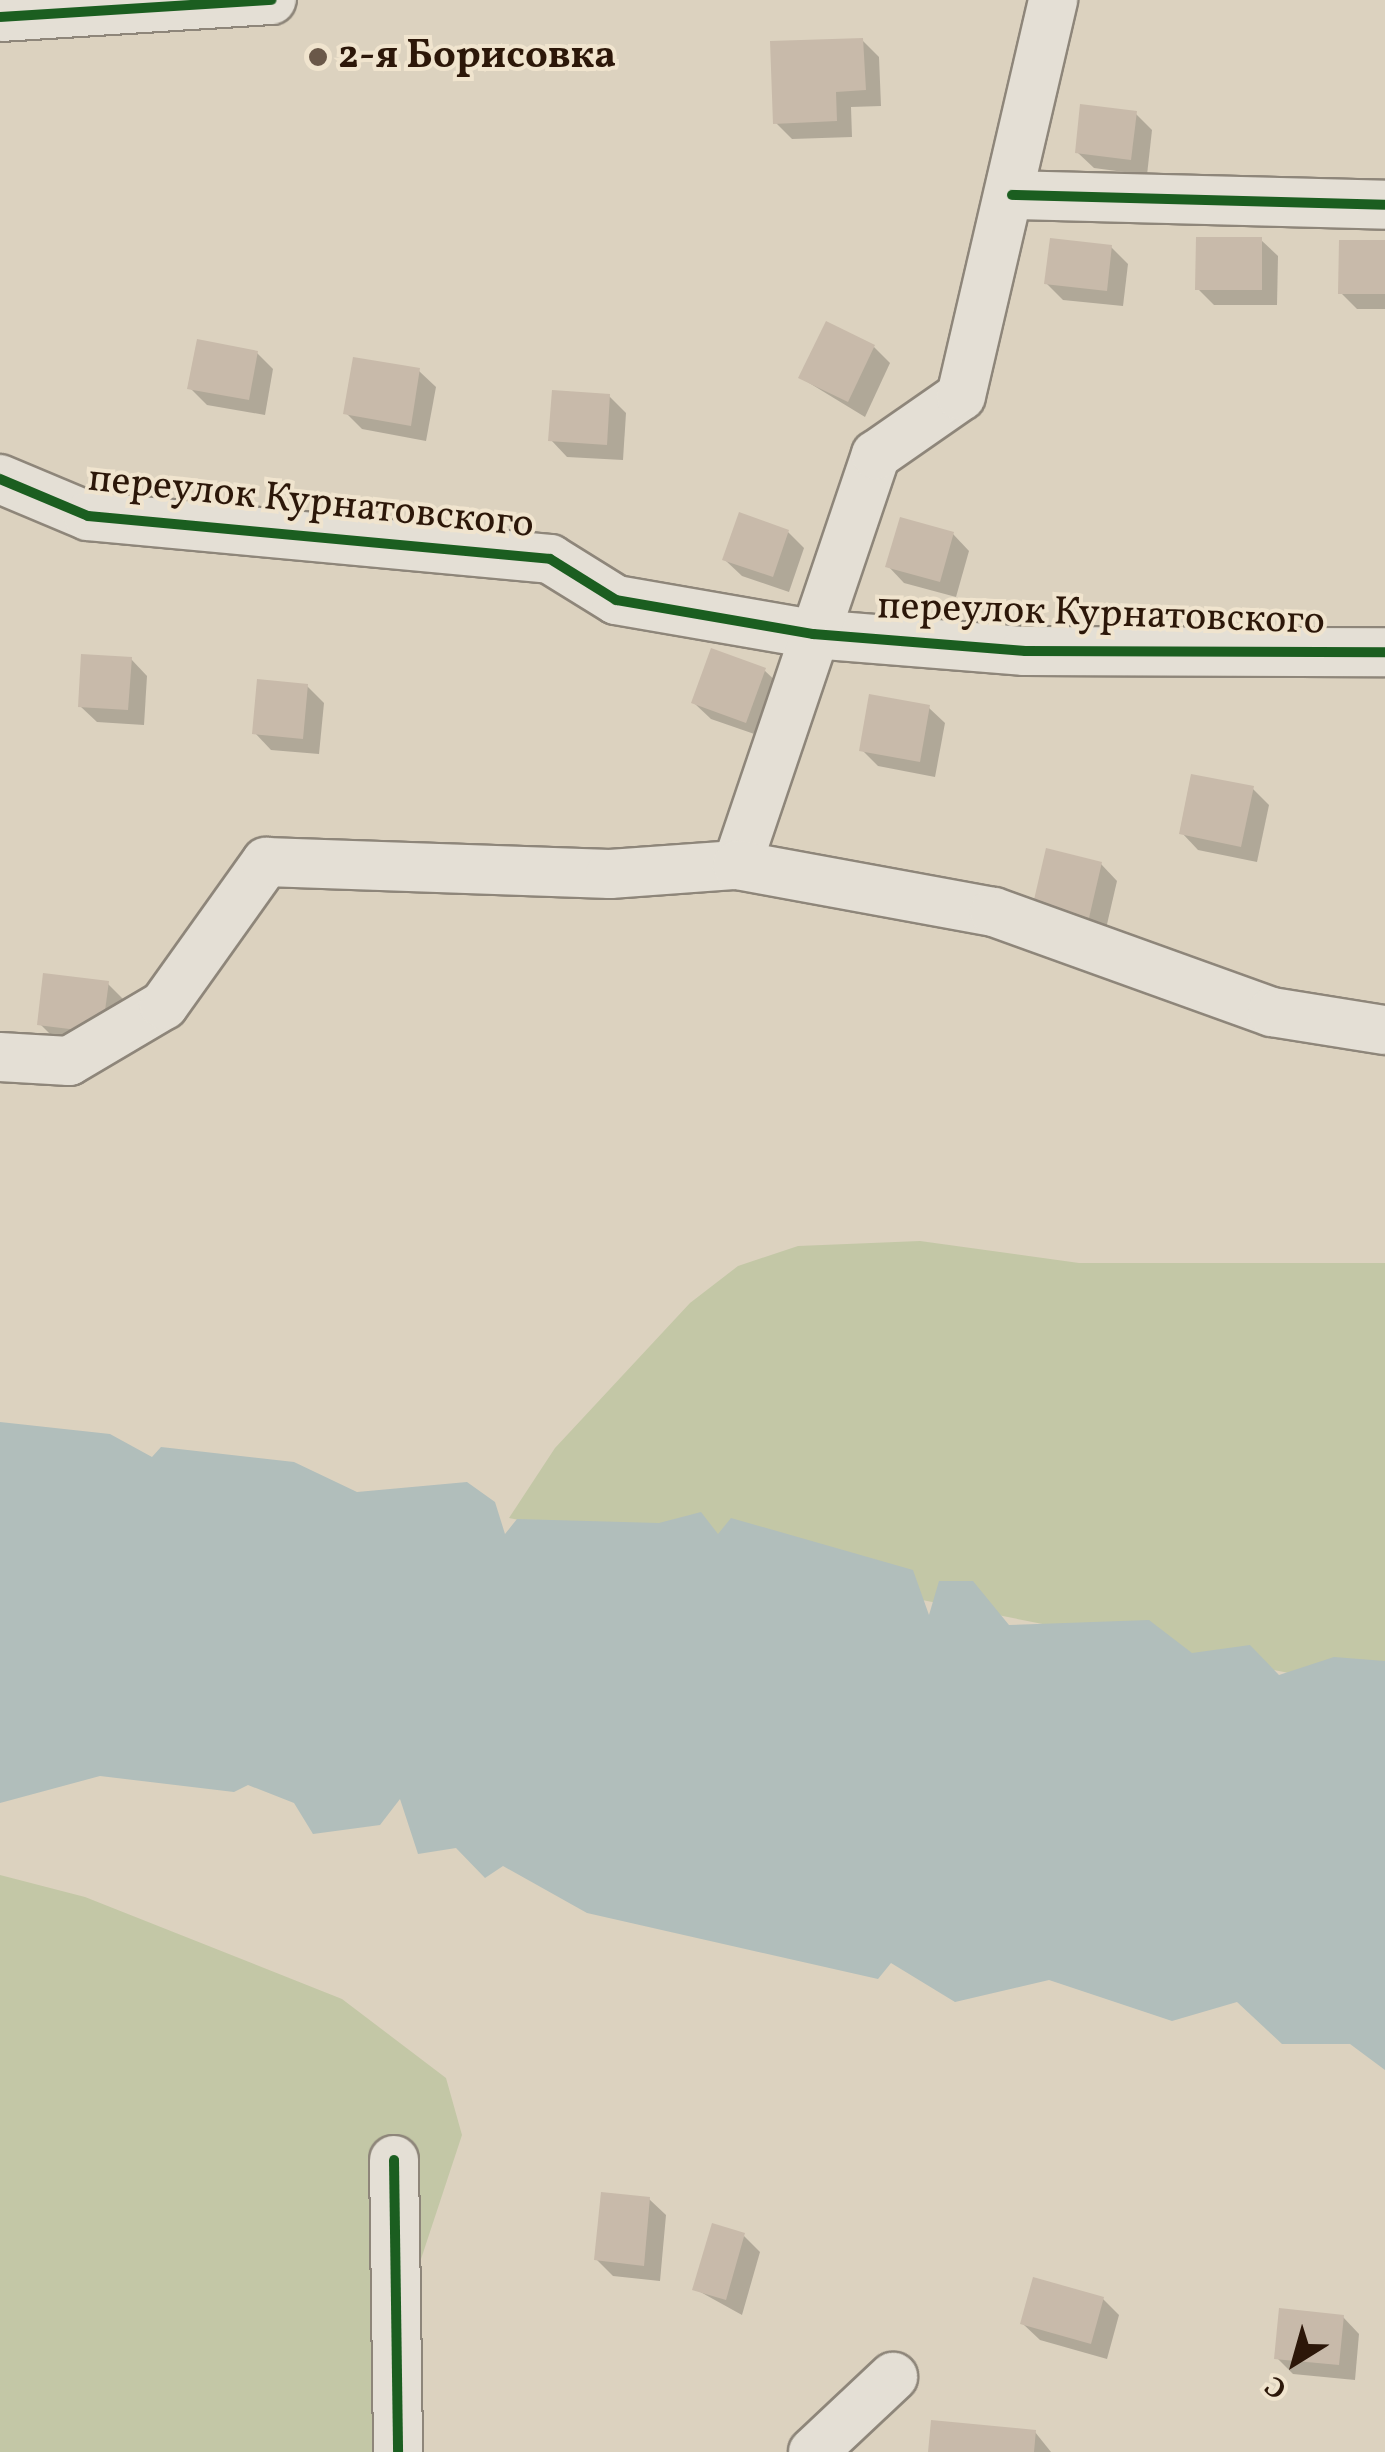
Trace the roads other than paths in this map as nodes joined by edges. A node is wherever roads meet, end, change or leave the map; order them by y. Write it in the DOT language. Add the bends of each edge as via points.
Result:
graph roads {
  1 [pos="270,0"];
  2 [pos="1053,0"];
  3 [pos="111,5"];
  4 [pos="0,17"];
  5 [pos="1012,196"];
  6 [pos="1385,205"];
  7 [pos="0,478"];
  8 [pos="813,634"];
  9 [pos="1385,652"];
  10 [pos="738,866"];
  11 [pos="1385,1030"];
  12 [pos="0,1057"];
  13 [pos="394,2160"];
  14 [pos="893,2377"];
  15 [pos="398,2452"];
  16 [pos="813,2452"];
  1 -- 3 [label="street"];
  2 -- 5 [label="street"];
  3 -- 4 [label="street"];
  5 -- 6 [label="street"];
  5 -- 8 [label="street" via="961,396 876,455"];
  7 -- 8 [label="street, переулок Курнатовского" via="88,516 550,559 616,600"];
  8 -- 9 [label="street, переулок Курнатовского" via="1026,651"];
  8 -- 10 [label="street"];
  10 -- 11 [label="street" via="994,912 1272,1012"];
  10 -- 12 [label="street" via="610,874 266,862 164,1004 69,1061"];
  13 -- 15 [label="street"];
  14 -- 16 [label="street"];
}
